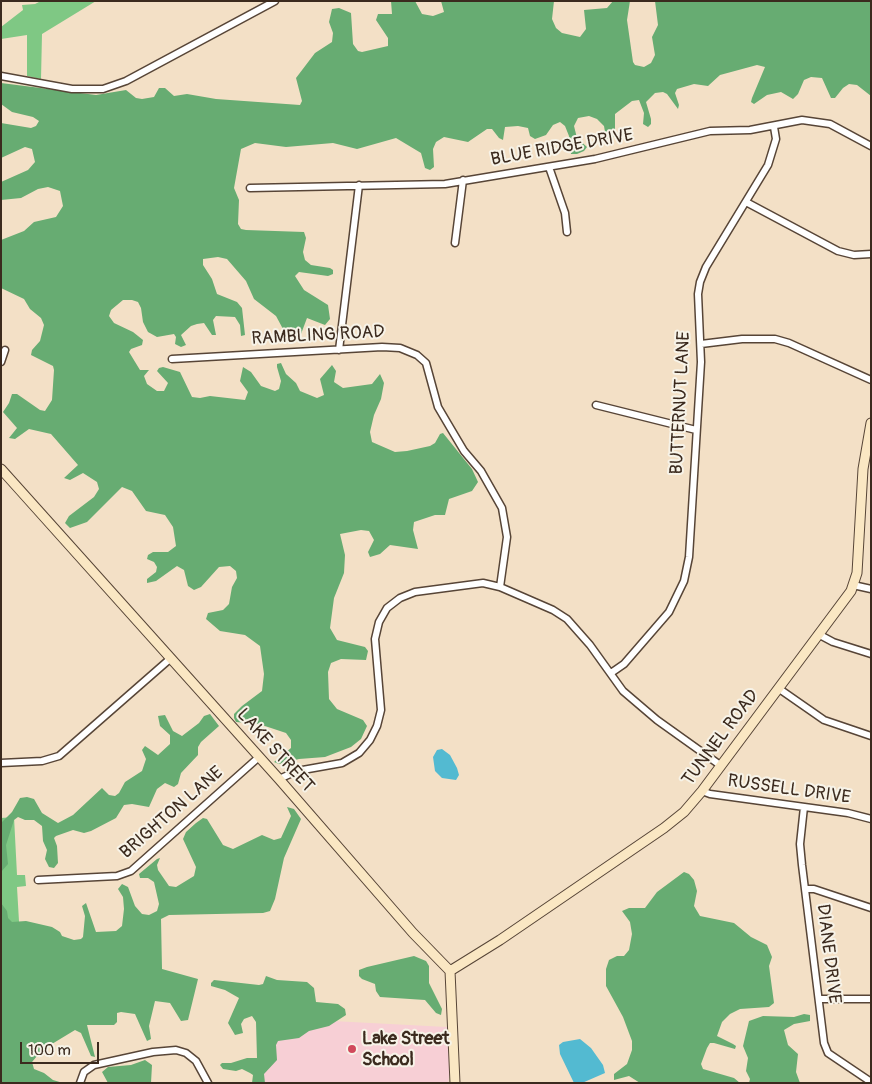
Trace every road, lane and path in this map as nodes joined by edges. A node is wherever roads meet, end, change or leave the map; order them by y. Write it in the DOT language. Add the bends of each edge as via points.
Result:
graph roads {
  1 [pos="275,1"];
  2 [pos="1,76"];
  3 [pos="774,127"];
  4 [pos="871,146"];
  5 [pos="549,167"];
  6 [pos="463,180"];
  7 [pos="359,185"];
  8 [pos="250,188"];
  9 [pos="746,202"];
  10 [pos="567,232"];
  11 [pos="454,243"];
  12 [pos="871,254"];
  13 [pos="701,344"];
  14 [pos="5,350"];
  15 [pos="339,350"];
  16 [pos="172,360"];
  17 [pos="1,362"];
  18 [pos="871,380"];
  19 [pos="596,405"];
  20 [pos="871,423"];
  21 [pos="696,430"];
  22 [pos="1,469"];
  23 [pos="854,585"];
  24 [pos="500,587"];
  25 [pos="871,589"];
  26 [pos="818,634"];
  27 [pos="871,654"];
  28 [pos="171,658"];
  29 [pos="611,673"];
  30 [pos="778,688"];
  31 [pos="871,736"];
  32 [pos="259,757"];
  33 [pos="1,763"];
  34 [pos="720,765"];
  35 [pos="280,779"];
  36 [pos="702,791"];
  37 [pos="804,807"];
  38 [pos="871,819"];
  39 [pos="38,880"];
  40 [pos="804,889"];
  41 [pos="871,908"];
  42 [pos="450,971"];
  43 [pos="871,998"];
  44 [pos="819,999"];
  45 [pos="871,1082"];
  46 [pos="80,1083"];
  47 [pos="208,1083"];
  48 [pos="455,1083"];
  1 -- 2 [label="street" via="126,81 103,89 72,89"];
  3 -- 4 [label="street, BLUE RIDGE DRIVE" via="787,122 815,121 830,124"];
  3 -- 5 [label="street, BLUE RIDGE DRIVE" via="710,131 642,149"];
  3 -- 9 [label="street, BUTTERNUT LANE" via="774,152"];
  5 -- 6 [label="street, BLUE RIDGE DRIVE"];
  5 -- 10 [label="street" via="565,214"];
  6 -- 7 [label="street, BLUE RIDGE DRIVE" via="445,184"];
  6 -- 11 [label="street"];
  7 -- 8 [label="street, BLUE RIDGE DRIVE"];
  7 -- 15 [label="street"];
  9 -- 12 [label="street" via="838,251 854,256"];
  9 -- 13 [label="street, BUTTERNUT LANE" via="700,282"];
  13 -- 18 [label="street" via="742,339 775,340 789,343"];
  13 -- 21 [label="street, BUTTERNUT LANE"];
  14 -- 17 [label="street"];
  15 -- 16 [label="street, RAMBLING ROAD"];
  15 -- 24 [label="street, RAMBLING ROAD" via="400,348 426,363 438,407 502,508 507,537"];
  19 -- 21 [label="street"];
  20 -- 23 [label="main road, TUNNEL ROAD" via="866,444"];
  21 -- 29 [label="street, BUTTERNUT LANE" via="689,557 684,580 669,612 624,664"];
  22 -- 28 [label="main road, LAKE STREET"];
  23 -- 25 [label="street"];
  23 -- 26 [label="main road, TUNNEL ROAD"];
  24 -- 29 [label="street" via="567,619"];
  24 -- 35 [label="street" via="483,583 415,592 387,608 379,622 376,639 381,710 370,740 342,763 296,771"];
  26 -- 27 [label="street"];
  26 -- 30 [label="main road, TUNNEL ROAD"];
  28 -- 32 [label="main road, LAKE STREET"];
  28 -- 33 [label="street" via="59,756 42,761"];
  29 -- 34 [label="street" via="623,691 640,706"];
  30 -- 31 [label="street" via="824,720"];
  30 -- 34 [label="main road, TUNNEL ROAD"];
  32 -- 35 [label="main road, LAKE STREET"];
  32 -- 39 [label="street, BRIGHTON LANE" via="131,871 117,876"];
  34 -- 36 [label="main road, TUNNEL ROAD"];
  35 -- 42 [label="main road, LAKE STREET" via="413,933"];
  36 -- 37 [label="street, RUSSELL DRIVE"];
  36 -- 42 [label="main road, TUNNEL ROAD" via="664,828"];
  37 -- 38 [label="street, RUSSELL DRIVE"];
  37 -- 40 [label="street, DIANE DRIVE" via="800,844"];
  40 -- 41 [label="street" via="814,889"];
  40 -- 44 [label="street, DIANE DRIVE"];
  42 -- 48 [label="main road"];
  43 -- 44 [label="street"];
  44 -- 45 [label="street, DIANE DRIVE" via="828,1053"];
  46 -- 47 [label="street" via="84,1072 94,1065 176,1050 196,1061"];
}
